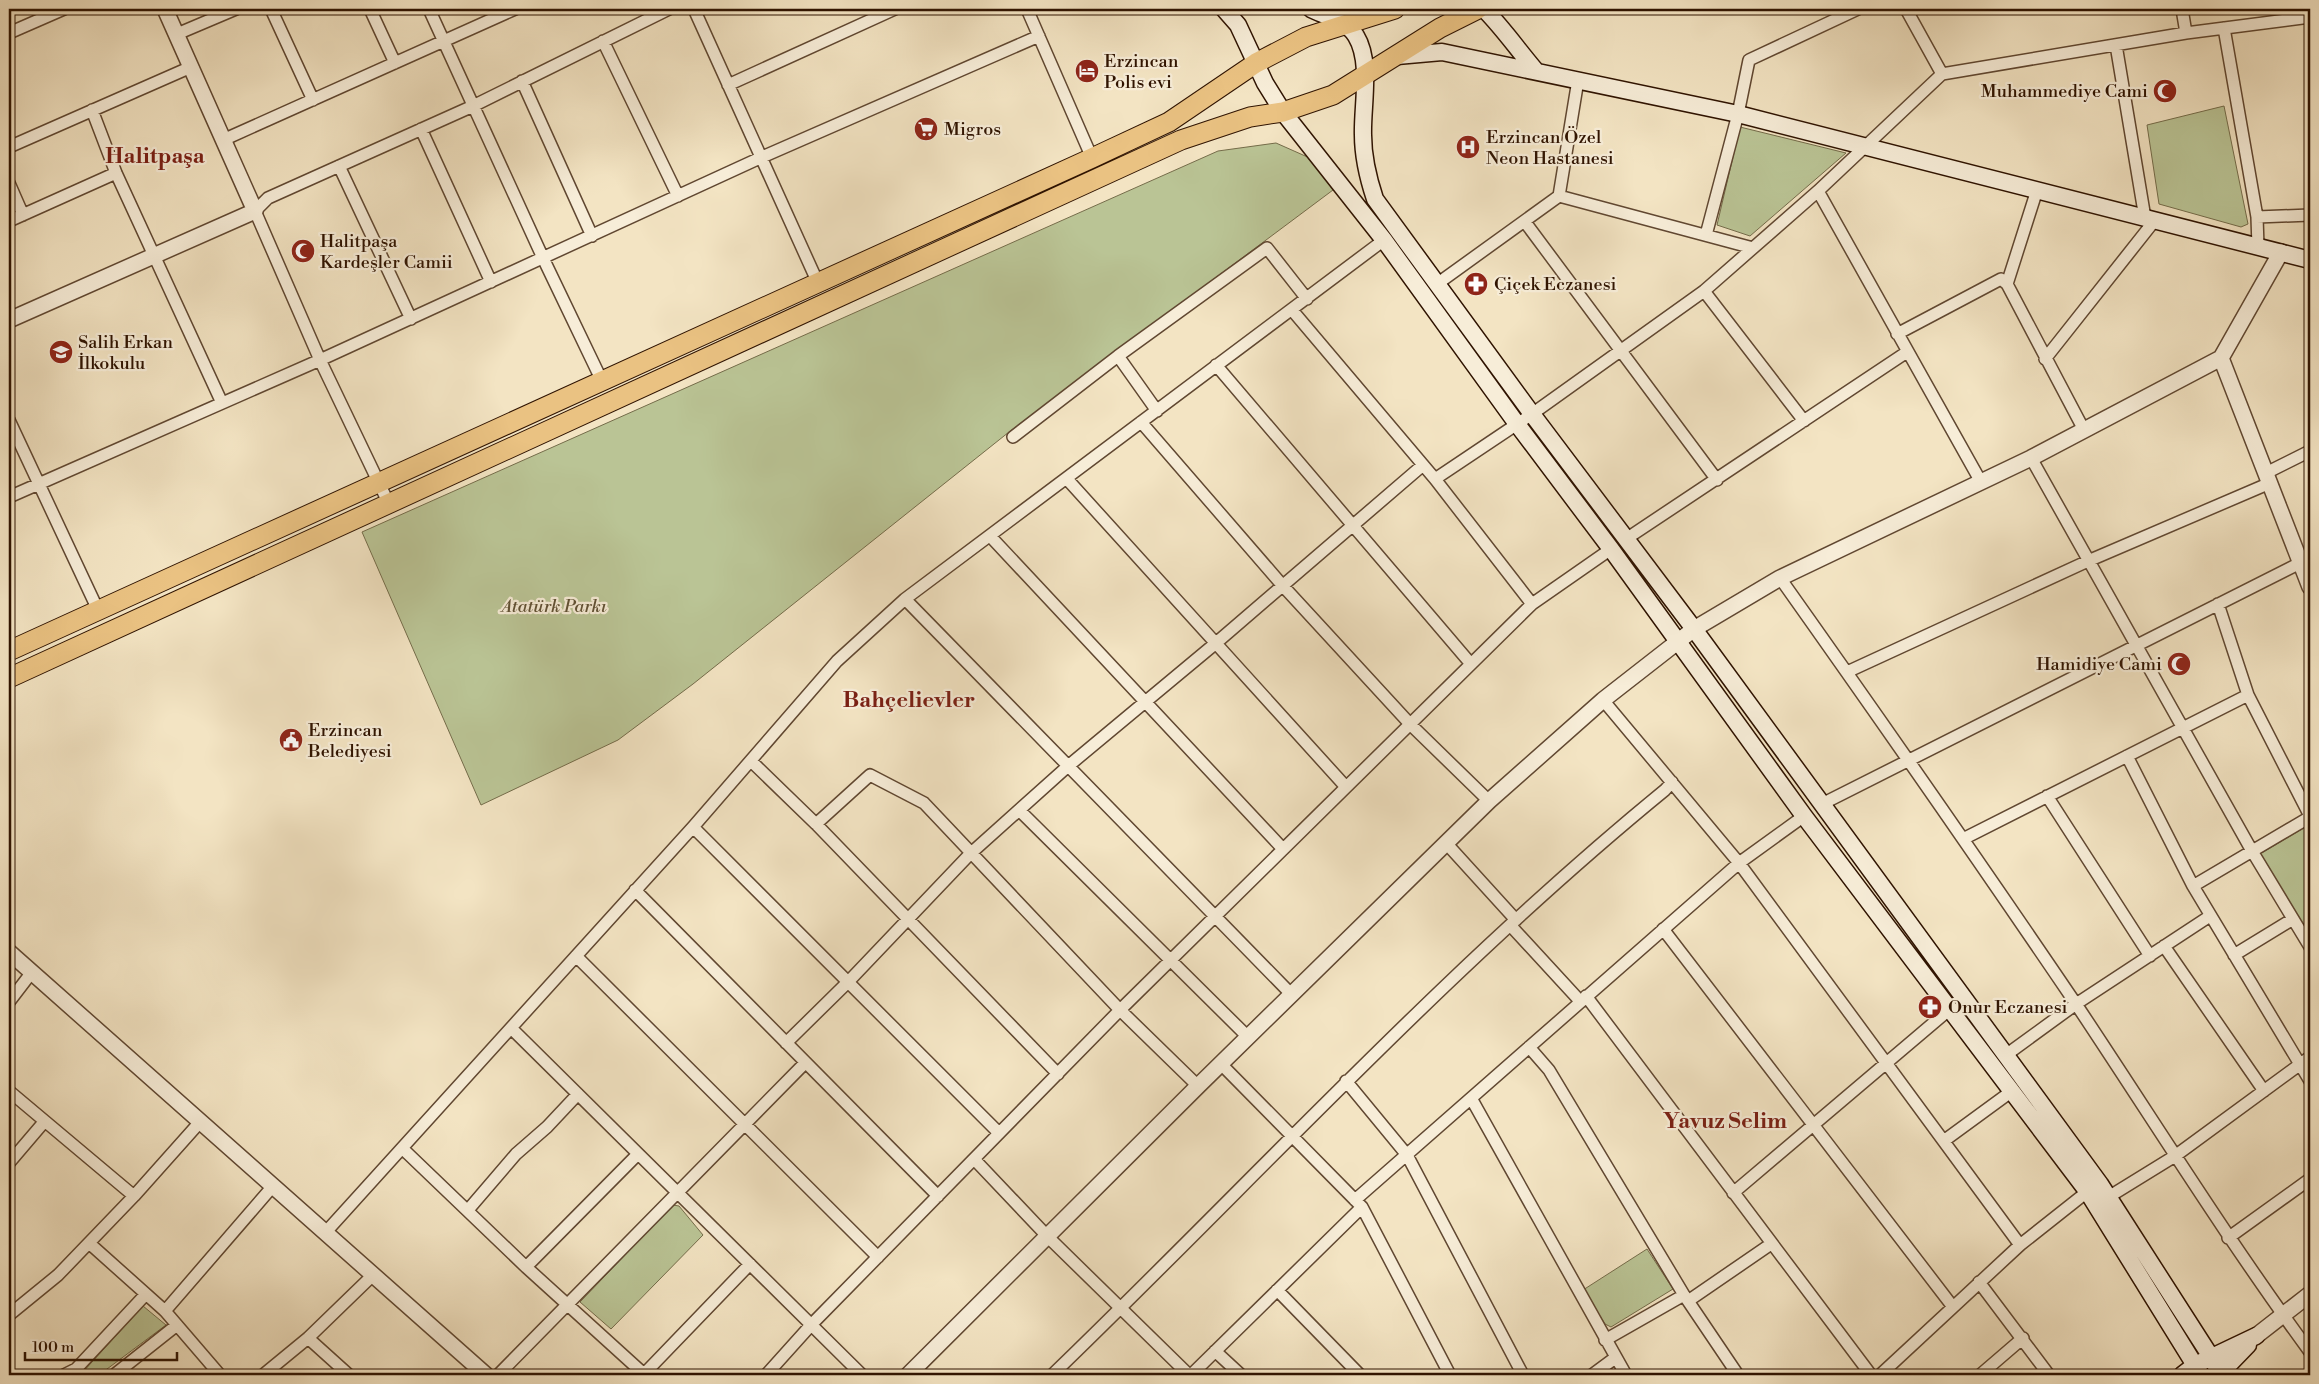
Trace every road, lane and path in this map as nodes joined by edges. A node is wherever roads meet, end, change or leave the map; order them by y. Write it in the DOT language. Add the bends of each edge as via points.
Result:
graph roads {
  1 [pos="64,9"];
  2 [pos="165,9"];
  3 [pos="236,9"];
  4 [pos="271,9"];
  5 [pos="370,9"];
  6 [pos="430,9"];
  7 [pos="515,9"];
  8 [pos="669,9"];
  9 [pos="895,9"];
  10 [pos="1026,9"];
  11 [pos="1224,9"];
  12 [pos="1311,9"];
  13 [pos="1395,9"];
  14 [pos="1478,9"];
  15 [pos="1484,9"];
  16 [pos="1858,9"];
  17 [pos="1906,9"];
  18 [pos="2182,9"];
  19 [pos="696,10"];
  20 [pos="493,13"];
  21 [pos="2310,18"];
  22 [pos="1346,25"];
  23 [pos="2224,28"];
  24 [pos="9,33"];
  25 [pos="2186,33"];
  26 [pos="176,34"];
  27 [pos="1039,36"];
  28 [pos="444,41"];
  29 [pos="603,41"];
  30 [pos="2116,45"];
  31 [pos="1397,56"];
  32 [pos="395,63"];
  33 [pos="1256,63"];
  34 [pos="191,67"];
  35 [pos="1536,71"];
  36 [pos="1942,74"];
  37 [pos="1364,76"];
  38 [pos="1578,80"];
  39 [pos="522,81"];
  40 [pos="728,85"];
  41 [pos="313,100"];
  42 [pos="473,106"];
  43 [pos="92,110"];
  44 [pos="1283,112"];
  45 [pos="1738,114"];
  46 [pos="421,129"];
  47 [pos="223,140"];
  48 [pos="1868,146"];
  49 [pos="9,147"];
  50 [pos="760,158"];
  51 [pos="1092,158"];
  52 [pos="339,166"];
  53 [pos="116,173"];
  54 [pos="9,182"];
  55 [pos="2037,190"];
  56 [pos="1818,191"];
  57 [pos="678,196"];
  58 [pos="1559,196"];
  59 [pos="255,211"];
  60 [pos="23,215"];
  61 [pos="2310,216"];
  62 [pos="2257,217"];
  63 [pos="2150,219"];
  64 [pos="9,221"];
  65 [pos="1525,222"];
  66 [pos="1706,235"];
  67 [pos="592,236"];
  68 [pos="1384,240"];
  69 [pos="2258,247"];
  70 [pos="1753,248"];
  71 [pos="2281,252"];
  72 [pos="155,255"];
  73 [pos="543,258"];
  74 [pos="2310,260"];
  75 [pos="491,282"];
  76 [pos="818,283"];
  77 [pos="1437,284"];
  78 [pos="2006,284"];
  79 [pos="1704,291"];
  80 [pos="1307,299"];
  81 [pos="1292,310"];
  82 [pos="411,319"];
  83 [pos="9,320"];
  84 [pos="1897,334"];
  85 [pos="1621,350"];
  86 [pos="1908,352"];
  87 [pos="1118,356"];
  88 [pos="2045,358"];
  89 [pos="2222,358"];
  90 [pos="320,360"];
  91 [pos="1216,365"];
  92 [pos="602,381"];
  93 [pos="222,403"];
  94 [pos="1157,410"];
  95 [pos="1532,414"];
  96 [pos="9,420"];
  97 [pos="1804,421"];
  98 [pos="1141,422"];
  99 [pos="1517,424"];
  100 [pos="2084,430"];
  101 [pos="1013,437"];
  102 [pos="2310,451"];
  103 [pos="2031,458"];
  104 [pos="1423,465"];
  105 [pos="2268,478"];
  106 [pos="1067,479"];
  107 [pos="1435,480"];
  108 [pos="1717,480"];
  109 [pos="1981,482"];
  110 [pos="379,483"];
  111 [pos="38,484"];
  112 [pos="9,497"];
  113 [pos="389,504"];
  114 [pos="1352,526"];
  115 [pos="990,536"];
  116 [pos="1626,539"];
  117 [pos="1611,549"];
  118 [pos="2088,561"];
  119 [pos="2305,561"];
  120 [pos="1780,578"];
  121 [pos="1283,586"];
  122 [pos="2310,587"];
  123 [pos="905,599"];
  124 [pos="1532,604"];
  125 [pos="2218,604"];
  126 [pos="98,610"];
  127 [pos="1694,629"];
  128 [pos="1676,642"];
  129 [pos="1216,643"];
  130 [pos="2136,644"];
  131 [pos="9,651"];
  132 [pos="1471,664"];
  133 [pos="1846,672"];
  134 [pos="9,678"];
  135 [pos="2248,695"];
  136 [pos="1603,700"];
  137 [pos="1145,701"];
  138 [pos="1410,724"];
  139 [pos="2183,728"];
  140 [pos="2127,756"];
  141 [pos="1908,760"];
  142 [pos="751,761"];
  143 [pos="1067,767"];
  144 [pos="1672,782"];
  145 [pos="1346,787"];
  146 [pos="2047,796"];
  147 [pos="1489,801"];
  148 [pos="1822,804"];
  149 [pos="1019,810"];
  150 [pos="1804,816"];
  151 [pos="2310,816"];
  152 [pos="816,824"];
  153 [pos="693,827"];
  154 [pos="1963,840"];
  155 [pos="1446,843"];
  156 [pos="1284,849"];
  157 [pos="2252,851"];
  158 [pos="970,854"];
  159 [pos="1739,863"];
  160 [pos="2192,886"];
  161 [pos="635,890"];
  162 [pos="1216,915"];
  163 [pos="2210,916"];
  164 [pos="908,920"];
  165 [pos="2294,920"];
  166 [pos="1513,922"];
  167 [pos="1663,929"];
  168 [pos="2164,946"];
  169 [pos="2310,947"];
  170 [pos="9,952"];
  171 [pos="576,956"];
  172 [pos="2150,956"];
  173 [pos="2234,956"];
  174 [pos="1170,961"];
  175 [pos="32,972"];
  176 [pos="849,981"];
  177 [pos="1292,995"];
  178 [pos="1583,999"];
  179 [pos="9,1002"];
  180 [pos="2076,1004"];
  181 [pos="1950,1009"];
  182 [pos="1120,1010"];
  183 [pos="511,1028"];
  184 [pos="1248,1037"];
  185 [pos="786,1043"];
  186 [pos="1529,1047"];
  187 [pos="2006,1055"];
  188 [pos="2310,1057"];
  189 [pos="805,1062"];
  190 [pos="1886,1062"];
  191 [pos="1221,1064"];
  192 [pos="2300,1065"];
  193 [pos="1058,1074"];
  194 [pos="1346,1081"];
  195 [pos="2310,1081"];
  196 [pos="1198,1086"];
  197 [pos="9,1091"];
  198 [pos="2012,1091"];
  199 [pos="2264,1091"];
  200 [pos="578,1094"];
  201 [pos="1471,1098"];
  202 [pos="44,1122"];
  203 [pos="200,1122"];
  204 [pos="1814,1123"];
  205 [pos="746,1124"];
  206 [pos="998,1133"];
  207 [pos="1294,1136"];
  208 [pos="1945,1140"];
  209 [pos="403,1149"];
  210 [pos="638,1154"];
  211 [pos="1407,1156"];
  212 [pos="2175,1156"];
  213 [pos="974,1159"];
  214 [pos="9,1163"];
  215 [pos="2310,1179"];
  216 [pos="273,1186"];
  217 [pos="676,1192"];
  218 [pos="1733,1193"];
  219 [pos="2098,1194"];
  220 [pos="134,1196"];
  221 [pos="938,1196"];
  222 [pos="1358,1204"];
  223 [pos="468,1210"];
  224 [pos="326,1233"];
  225 [pos="1048,1237"];
  226 [pos="2228,1238"];
  227 [pos="89,1243"];
  228 [pos="1771,1244"];
  229 [pos="2020,1245"];
  230 [pos="878,1257"];
  231 [pos="750,1264"];
  232 [pos="526,1267"];
  233 [pos="373,1275"];
  234 [pos="1979,1282"];
  235 [pos="1277,1290"];
  236 [pos="146,1294"];
  237 [pos="2310,1294"];
  238 [pos="1686,1298"];
  239 [pos="567,1304"];
  240 [pos="1953,1306"];
  241 [pos="1121,1308"];
  242 [pos="165,1311"];
  243 [pos="2282,1314"];
  244 [pos="9,1316"];
  245 [pos="177,1325"];
  246 [pos="811,1325"];
  247 [pos="2256,1336"];
  248 [pos="308,1338"];
  249 [pos="2022,1338"];
  250 [pos="1605,1340"];
  251 [pos="1215,1351"];
  252 [pos="2310,1352"];
  253 [pos="2211,1357"];
  254 [pos="1615,1358"];
  255 [pos="2193,1372"];
  256 [pos="64,1375"];
  257 [pos="114,1375"];
  258 [pos="220,1375"];
  259 [pos="263,1375"];
  260 [pos="349,1375"];
  261 [pos="486,1375"];
  262 [pos="498,1375"];
  263 [pos="645,1375"];
  264 [pos="766,1375"];
  265 [pos="862,1375"];
  266 [pos="908,1375"];
  267 [pos="1052,1375"];
  268 [pos="1190,1375"];
  269 [pos="1241,1375"];
  270 [pos="1360,1375"];
  271 [pos="1450,1375"];
  272 [pos="1523,1375"];
  273 [pos="1592,1375"];
  274 [pos="1626,1375"];
  275 [pos="1738,1375"];
  276 [pos="1871,1375"];
  277 [pos="1880,1375"];
  278 [pos="1980,1375"];
  279 [pos="2049,1375"];
  280 [pos="2220,1375"];
  1 -- 24 [label="street"];
  2 -- 26 [label="street"];
  3 -- 26 [label="street"];
  4 -- 41 [label="street"];
  5 -- 32 [label="street"];
  6 -- 28 [label="street"];
  7 -- 20 [label="street"];
  8 -- 29 [label="street"];
  9 -- 40 [label="street"];
  10 -- 27 [label="street"];
  11 -- 33 [label="main road" via="1238,25"];
  12 -- 22 [label="main road"];
  13 -- 22 [label="main road"];
  14 -- 31 [label="main road" via="1440,28"];
  15 -- 35 [label="main road"];
  16 -- 45 [label="street" via="1749,60"];
  17 -- 36 [label="street"];
  18 -- 25 [label="street"];
  19 -- 40 [label="street"];
  20 -- 28 [label="street"];
  21 -- 23 [label="street"];
  22 -- 33 [label="main road" via="1306,37"];
  22 -- 37 [label="main road" via="1356,36 1362,53"];
  23 -- 25 [label="street"];
  23 -- 62 [label="street"];
  25 -- 30 [label="street"];
  26 -- 34 [label="street"];
  27 -- 50 [label="street"];
  27 -- 51 [label="street"];
  28 -- 32 [label="street"];
  28 -- 42 [label="street"];
  29 -- 39 [label="street"];
  29 -- 57 [label="street"];
  30 -- 36 [label="street"];
  30 -- 63 [label="street"];
  31 -- 35 [label="main road" via="1442,52"];
  31 -- 37 [label="main road"];
  32 -- 41 [label="street"];
  33 -- 44 [label="main road"];
  33 -- 51 [label="main road" via="1169,122"];
  34 -- 43 [label="street"];
  34 -- 47 [label="street"];
  35 -- 38 [label="main road"];
  36 -- 48 [label="street"];
  37 -- 44 [label="main road" via="1333,95"];
  37 -- 77 [label="main road" via="1363,135 1367,173 1375,199"];
  38 -- 45 [label="main road"];
  38 -- 58 [label="street"];
  39 -- 42 [label="street"];
  39 -- 67 [label="street"];
  40 -- 50 [label="street"];
  41 -- 47 [label="street"];
  42 -- 46 [label="street"];
  42 -- 73 [label="street"];
  43 -- 49 [label="street"];
  43 -- 53 [label="street"];
  44 -- 68 [label="main road"];
  44 -- 113 [label="main road" via="1250,117 1181,140"];
  45 -- 48 [label="main road"];
  45 -- 66 [label="street"];
  46 -- 52 [label="street"];
  46 -- 75 [label="street"];
  47 -- 59 [label="street"];
  48 -- 55 [label="main road"];
  48 -- 56 [label="street"];
  50 -- 57 [label="street"];
  50 -- 76 [label="street"];
  51 -- 76 [label="main road"];
  52 -- 59 [label="street" via="268,198"];
  52 -- 82 [label="street"];
  53 -- 60 [label="street"];
  53 -- 72 [label="street"];
  54 -- 60 [label="street"];
  55 -- 63 [label="main road"];
  55 -- 78 [label="street"];
  56 -- 70 [label="street"];
  56 -- 84 [label="street"];
  57 -- 67 [label="street"];
  58 -- 65 [label="street"];
  58 -- 66 [label="street"];
  59 -- 72 [label="street"];
  59 -- 90 [label="street"];
  60 -- 64 [label="street"];
  61 -- 62 [label="street"];
  62 -- 69 [label="street"];
  63 -- 69 [label="main road"];
  63 -- 88 [label="street"];
  65 -- 77 [label="street"];
  65 -- 85 [label="street"];
  66 -- 70 [label="street"];
  67 -- 73 [label="street"];
  68 -- 80 [label="street"];
  68 -- 99 [label="main road"];
  69 -- 71 [label="main road"];
  70 -- 79 [label="street"];
  71 -- 74 [label="main road"];
  71 -- 89 [label="street"];
  72 -- 83 [label="street"];
  72 -- 93 [label="street"];
  73 -- 75 [label="street"];
  73 -- 92 [label="street"];
  75 -- 82 [label="street"];
  76 -- 92 [label="main road"];
  77 -- 95 [label="main road"];
  78 -- 84 [label="street" via="2001,278"];
  78 -- 88 [label="street"];
  79 -- 85 [label="street"];
  79 -- 97 [label="street"];
  80 -- 81 [label="street"];
  80 -- 87 [label="street" via="1267,248"];
  81 -- 91 [label="street"];
  81 -- 104 [label="street"];
  82 -- 90 [label="street"];
  84 -- 86 [label="street"];
  85 -- 95 [label="street"];
  85 -- 108 [label="street"];
  86 -- 97 [label="street"];
  86 -- 109 [label="street"];
  87 -- 94 [label="street"];
  87 -- 101 [label="street"];
  88 -- 100 [label="street"];
  89 -- 100 [label="street"];
  89 -- 105 [label="street"];
  90 -- 93 [label="street"];
  90 -- 110 [label="street"];
  91 -- 94 [label="street"];
  91 -- 114 [label="street"];
  92 -- 110 [label="main road"];
  93 -- 111 [label="street"];
  94 -- 98 [label="street"];
  95 -- 99 [label="street"];
  95 -- 116 [label="main road"];
  96 -- 111 [label="street"];
  97 -- 108 [label="street"];
  98 -- 106 [label="street"];
  98 -- 121 [label="street"];
  99 -- 107 [label="street"];
  99 -- 117 [label="main road"];
  100 -- 103 [label="street"];
  102 -- 105 [label="street"];
  103 -- 109 [label="street"];
  103 -- 118 [label="street"];
  104 -- 107 [label="street"];
  104 -- 114 [label="street"];
  105 -- 118 [label="street"];
  105 -- 119 [label="street"];
  106 -- 115 [label="street"];
  106 -- 129 [label="street"];
  107 -- 124 [label="street"];
  108 -- 116 [label="street"];
  109 -- 120 [label="street"];
  110 -- 113 [label="street"];
  110 -- 126 [label="main road"];
  111 -- 112 [label="street"];
  111 -- 126 [label="street"];
  113 -- 134 [label="main road"];
  114 -- 121 [label="street"];
  114 -- 132 [label="street"];
  115 -- 123 [label="street"];
  115 -- 137 [label="street"];
  116 -- 127 [label="main road"];
  117 -- 124 [label="street"];
  117 -- 128 [label="main road"];
  118 -- 130 [label="street"];
  118 -- 133 [label="street"];
  119 -- 122 [label="street"];
  119 -- 125 [label="street"];
  120 -- 127 [label="street"];
  120 -- 133 [label="street"];
  121 -- 129 [label="street"];
  121 -- 138 [label="street"];
  123 -- 142 [label="street" via="837,662"];
  123 -- 143 [label="street"];
  124 -- 132 [label="street"];
  125 -- 130 [label="street"];
  125 -- 135 [label="street"];
  126 -- 131 [label="main road"];
  127 -- 128 [label="street"];
  127 -- 148 [label="main road"];
  128 -- 136 [label="street"];
  128 -- 150 [label="main road"];
  129 -- 137 [label="street"];
  129 -- 145 [label="street"];
  130 -- 139 [label="street"];
  130 -- 141 [label="street"];
  132 -- 138 [label="street"];
  133 -- 141 [label="street"];
  135 -- 139 [label="street"];
  135 -- 151 [label="street"];
  136 -- 144 [label="street"];
  136 -- 147 [label="street"];
  137 -- 143 [label="street"];
  137 -- 156 [label="street"];
  138 -- 145 [label="street"];
  138 -- 147 [label="street"];
  139 -- 140 [label="street"];
  139 -- 157 [label="street"];
  140 -- 146 [label="street"];
  140 -- 160 [label="street"];
  141 -- 148 [label="street"];
  141 -- 154 [label="street"];
  142 -- 152 [label="street"];
  142 -- 153 [label="street"];
  143 -- 149 [label="street"];
  143 -- 162 [label="street"];
  144 -- 159 [label="street"];
  144 -- 166 [label="street"];
  145 -- 156 [label="street"];
  146 -- 154 [label="street"];
  146 -- 172 [label="street"];
  147 -- 155 [label="street"];
  148 -- 187 [label="main road"];
  149 -- 158 [label="street"];
  149 -- 174 [label="street"];
  150 -- 159 [label="street"];
  150 -- 181 [label="main road"];
  151 -- 157 [label="street"];
  152 -- 158 [label="street" via="870,775 924,803"];
  152 -- 164 [label="street"];
  153 -- 161 [label="street"];
  153 -- 176 [label="street"];
  154 -- 180 [label="street"];
  155 -- 166 [label="street"];
  155 -- 177 [label="street"];
  156 -- 162 [label="street"];
  157 -- 160 [label="street"];
  157 -- 165 [label="street"];
  158 -- 164 [label="street"];
  158 -- 182 [label="street"];
  159 -- 167 [label="street"];
  159 -- 190 [label="street"];
  160 -- 163 [label="street"];
  161 -- 171 [label="street"];
  161 -- 185 [label="street"];
  162 -- 174 [label="street"];
  162 -- 177 [label="street"];
  163 -- 168 [label="street"];
  163 -- 173 [label="street"];
  164 -- 176 [label="street"];
  164 -- 193 [label="street"];
  165 -- 169 [label="street"];
  165 -- 173 [label="street"];
  166 -- 178 [label="street"];
  166 -- 194 [label="street"];
  167 -- 178 [label="street"];
  167 -- 204 [label="street"];
  168 -- 172 [label="street"];
  168 -- 199 [label="street"];
  170 -- 175 [label="street"];
  171 -- 183 [label="street"];
  171 -- 205 [label="street"];
  172 -- 180 [label="street"];
  173 -- 192 [label="street"];
  174 -- 182 [label="street"];
  174 -- 184 [label="street"];
  175 -- 179 [label="street"];
  175 -- 203 [label="street"];
  176 -- 185 [label="street"];
  176 -- 206 [label="street"];
  177 -- 184 [label="street"];
  178 -- 186 [label="street"];
  178 -- 218 [label="street"];
  180 -- 187 [label="street"];
  180 -- 212 [label="street"];
  181 -- 190 [label="street"];
  181 -- 198 [label="main road"];
  182 -- 193 [label="street"];
  182 -- 196 [label="street"];
  183 -- 200 [label="street"];
  183 -- 209 [label="street"];
  184 -- 191 [label="street"];
  185 -- 189 [label="street"];
  186 -- 201 [label="street"];
  186 -- 238 [label="street" via="1549,1070"];
  187 -- 219 [label="main road"];
  188 -- 192 [label="street"];
  189 -- 205 [label="street"];
  189 -- 221 [label="street"];
  190 -- 204 [label="street"];
  190 -- 208 [label="street"];
  191 -- 196 [label="street"];
  191 -- 207 [label="street"];
  192 -- 195 [label="street"];
  192 -- 199 [label="street"];
  193 -- 206 [label="street"];
  194 -- 207 [label="street"];
  194 -- 211 [label="street"];
  196 -- 225 [label="street"];
  197 -- 202 [label="street"];
  198 -- 208 [label="street"];
  198 -- 219 [label="main road"];
  199 -- 212 [label="street"];
  200 -- 210 [label="street"];
  200 -- 223 [label="street" via="516,1154"];
  201 -- 211 [label="street"];
  201 -- 250 [label="street"];
  202 -- 214 [label="street"];
  202 -- 220 [label="street"];
  203 -- 216 [label="street"];
  203 -- 220 [label="street"];
  204 -- 218 [label="street"];
  204 -- 240 [label="street"];
  205 -- 217 [label="street"];
  205 -- 230 [label="street"];
  206 -- 213 [label="street"];
  207 -- 222 [label="street"];
  207 -- 241 [label="street"];
  208 -- 229 [label="street"];
  209 -- 223 [label="street"];
  209 -- 224 [label="street"];
  210 -- 217 [label="street"];
  210 -- 232 [label="street"];
  211 -- 222 [label="street"];
  211 -- 272 [label="street"];
  212 -- 219 [label="street"];
  212 -- 226 [label="street"];
  213 -- 221 [label="street"];
  213 -- 225 [label="street"];
  215 -- 226 [label="street"];
  216 -- 224 [label="street"];
  216 -- 242 [label="street"];
  217 -- 231 [label="street"];
  217 -- 239 [label="street"];
  218 -- 228 [label="street"];
  219 -- 229 [label="street"];
  219 -- 253 [label="main road"];
  219 -- 255 [label="main road"];
  220 -- 227 [label="street"];
  221 -- 230 [label="street"];
  222 -- 235 [label="street"];
  222 -- 271 [label="street"];
  223 -- 232 [label="street"];
  224 -- 233 [label="street"];
  225 -- 241 [label="street"];
  225 -- 266 [label="street"];
  226 -- 243 [label="street"];
  227 -- 236 [label="street"];
  227 -- 244 [label="street" via="58,1275"];
  228 -- 238 [label="street"];
  228 -- 276 [label="street"];
  229 -- 234 [label="street"];
  230 -- 246 [label="street"];
  231 -- 246 [label="street"];
  231 -- 263 [label="street"];
  232 -- 239 [label="street"];
  233 -- 248 [label="street"];
  233 -- 261 [label="street"];
  234 -- 240 [label="street"];
  234 -- 249 [label="street"];
  235 -- 251 [label="street"];
  235 -- 270 [label="street"];
  236 -- 242 [label="street"];
  236 -- 256 [label="street" via="76,1369"];
  237 -- 243 [label="street"];
  238 -- 250 [label="street"];
  238 -- 275 [label="street"];
  239 -- 262 [label="street"];
  239 -- 263 [label="street"];
  240 -- 277 [label="street"];
  241 -- 267 [label="street"];
  241 -- 268 [label="street"];
  242 -- 245 [label="street"];
  243 -- 247 [label="street"];
  243 -- 252 [label="street"];
  245 -- 257 [label="street"];
  245 -- 258 [label="street"];
  246 -- 264 [label="street"];
  246 -- 265 [label="street"];
  247 -- 253 [label="main road"];
  247 -- 280 [label="main road"];
  248 -- 259 [label="street"];
  248 -- 260 [label="street"];
  249 -- 278 [label="street"];
  249 -- 279 [label="street"];
  250 -- 254 [label="street"];
  251 -- 268 [label="street"];
  251 -- 269 [label="street"];
  253 -- 255 [label="main road"];
  253 -- 280 [label="main road"];
  254 -- 273 [label="street"];
  254 -- 274 [label="street"];
}
